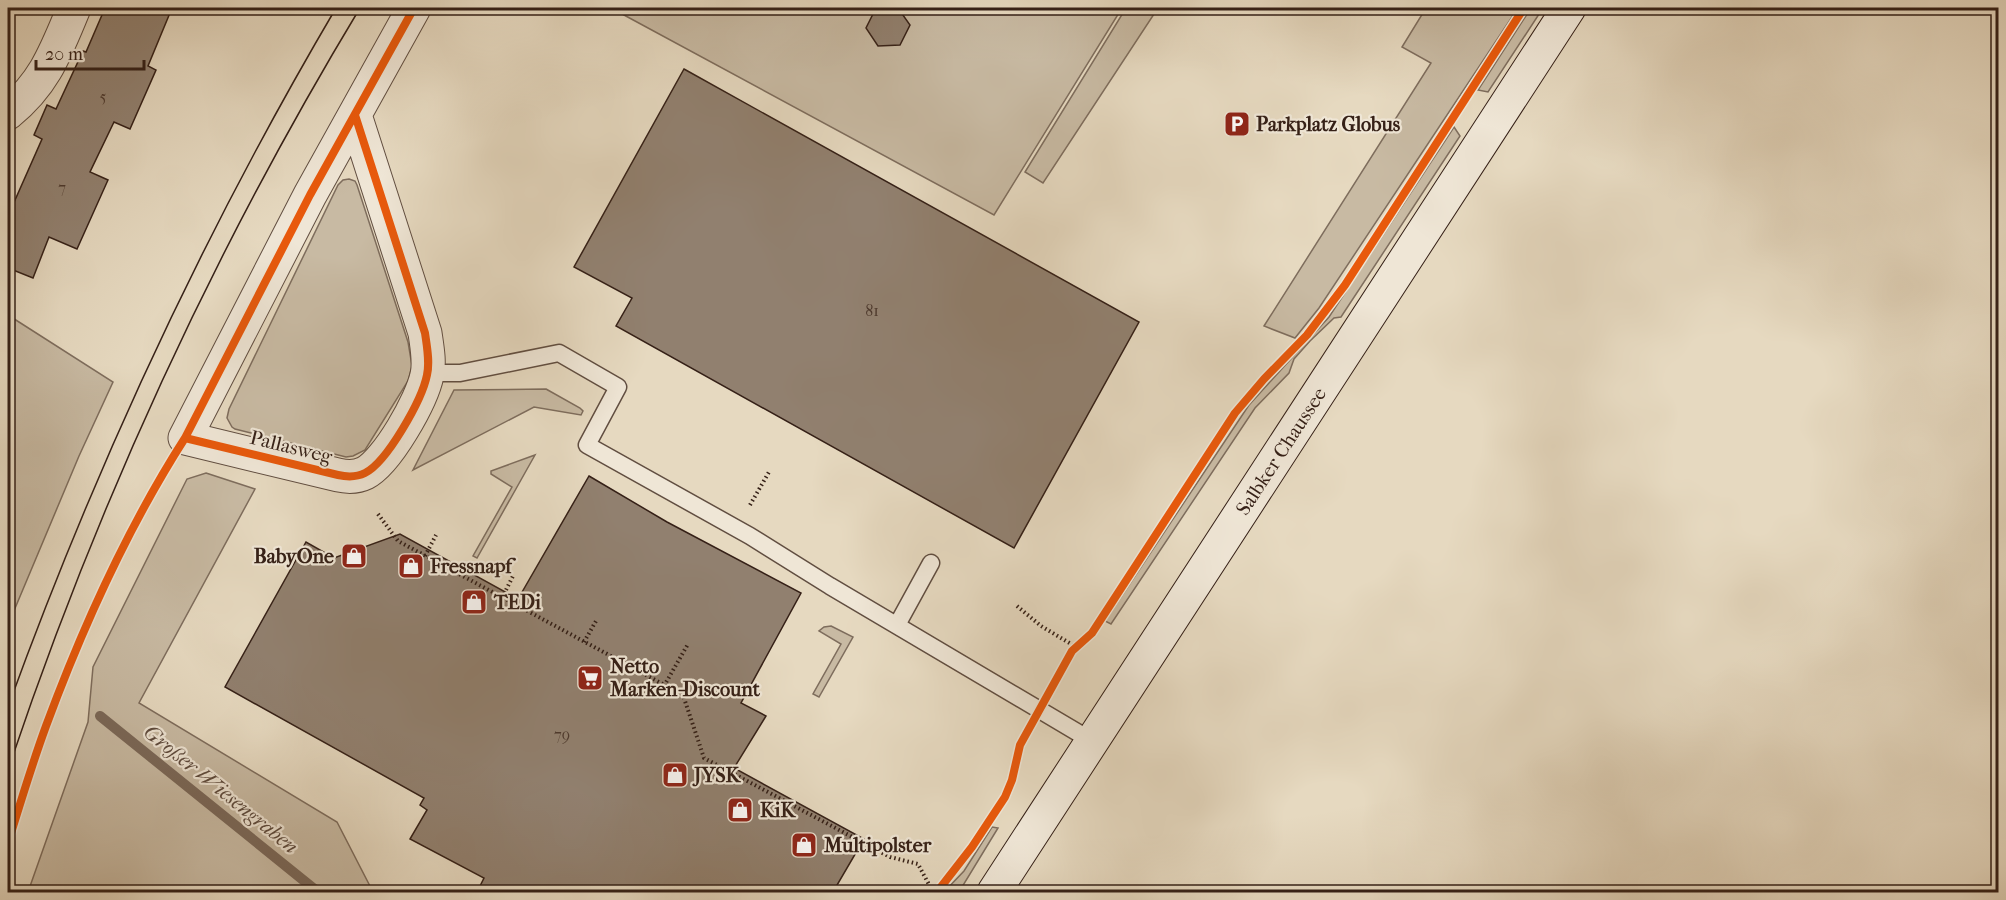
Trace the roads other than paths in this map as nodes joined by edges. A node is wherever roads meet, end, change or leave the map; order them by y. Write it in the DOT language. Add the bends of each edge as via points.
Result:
graph roads {
  1 [pos="74,8"];
  2 [pos="414,8"];
  3 [pos="1569,8"];
  4 [pos="8,113"];
  5 [pos="355,115"];
  6 [pos="428,373"];
  7 [pos="931,563"];
  8 [pos="897,625"];
  9 [pos="1092,741"];
  10 [pos="994,892"];
  1 -- 4 [label="street" via="39,83"];
  2 -- 5 [label="street, Pallasweg"];
  3 -- 9 [label="street, Salbker Chaussee"];
  5 -- 6 [label="street, Pallasweg" via="422,321"];
  5 -- 6 [label="street, Pallasweg" via="185,438 338,475 359,476 387,454 417,402"];
  6 -- 8 [label="lane" via="460,373 560,353 618,387 587,445 743,532"];
  7 -- 8 [label="lane"];
  8 -- 9 [label="lane"];
  9 -- 10 [label="street, Salbker Chaussee"];
}
